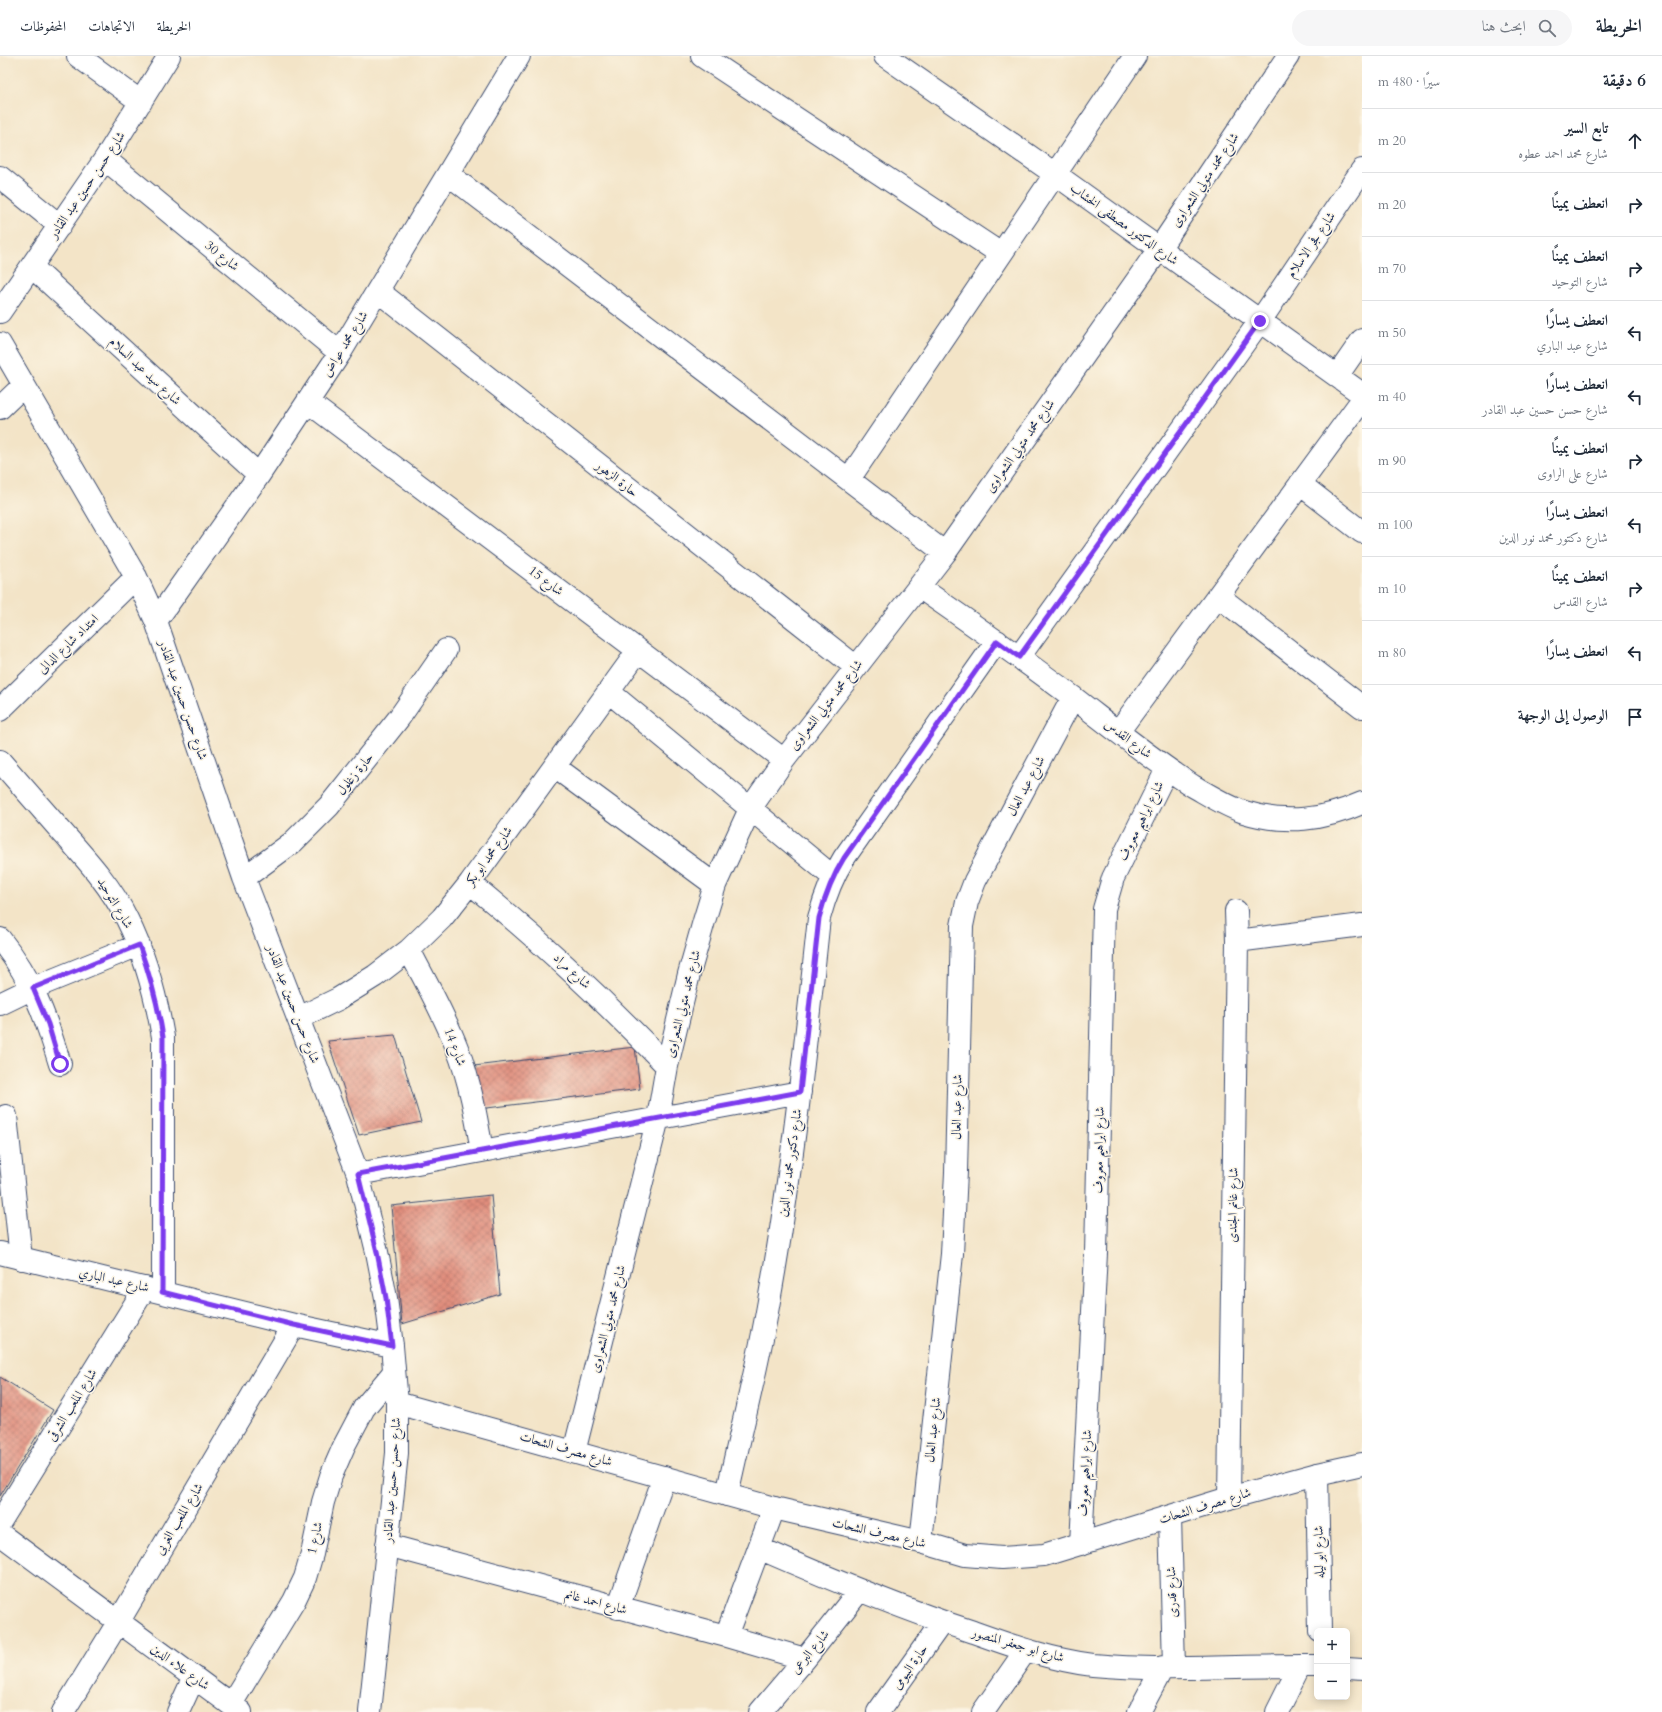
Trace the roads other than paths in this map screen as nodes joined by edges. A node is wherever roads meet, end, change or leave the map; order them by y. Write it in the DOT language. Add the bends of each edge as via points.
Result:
graph roads {
  1 [pos="78,56"];
  2 [pos="170,56"];
  3 [pos="519,56"];
  4 [pos="702,56"];
  5 [pos="885,56"];
  6 [pos="1135,56"];
  7 [pos="1288,56"];
  8 [pos="141,102"];
  9 [pos="105,159"];
  10 [pos="1362,170"];
  11 [pos="448,174"];
  12 [pos="1055,174"];
  13 [pos="0,177"];
  14 [pos="60,226"];
  15 [pos="1159,249"];
  16 [pos="1001,254"];
  17 [pos="32,267"];
  18 [pos="378,291"];
  19 [pos="0,312"];
  20 [pos="1260,321"];
  21 [pos="1362,340"];
  22 [pos="0,344"];
  23 [pos="340,353"];
  24 [pos="1337,376"];
  25 [pos="24,385"];
  26 [pos="1362,394"];
  27 [pos="1362,400"];
  28 [pos="308,402"];
  29 [pos="0,408"];
  30 [pos="259,475"];
  31 [pos="849,480"];
  32 [pos="1300,484"];
  33 [pos="1362,532"];
  34 [pos="944,552"];
  35 [pos="136,577"];
  36 [pos="919,587"];
  37 [pos="1218,596"];
  38 [pos="156,621"];
  39 [pos="997,641"];
  40 [pos="446,650"];
  41 [pos="638,651"];
  42 [pos="1019,657"];
  43 [pos="856,667"];
  44 [pos="608,692"];
  45 [pos="1073,697"];
  46 [pos="1362,707"];
  47 [pos="0,710"];
  48 [pos="1118,732"];
  49 [pos="784,760"];
  50 [pos="0,761"];
  51 [pos="555,766"];
  52 [pos="1167,769"];
  53 [pos="1362,803"];
  54 [pos="750,809"];
  55 [pos="832,876"];
  56 [pos="244,878"];
  57 [pos="470,883"];
  58 [pos="715,884"];
  59 [pos="1236,911"];
  60 [pos="1362,925"];
  61 [pos="0,939"];
  62 [pos="1237,941"];
  63 [pos="139,945"];
  64 [pos="409,950"];
  65 [pos="33,988"];
  66 [pos="0,1004"];
  67 [pos="299,1018"];
  68 [pos="60,1064"];
  69 [pos="667,1066"];
  70 [pos="800,1092"];
  71 [pos="6,1116"];
  72 [pos="658,1118"];
  73 [pos="482,1151"];
  74 [pos="358,1174"];
  75 [pos="0,1253"];
  76 [pos="22,1259"];
  77 [pos="154,1290"];
  78 [pos="294,1325"];
  79 [pos="392,1346"];
  80 [pos="394,1372"];
  81 [pos="397,1403"];
  82 [pos="574,1452"];
  83 [pos="1362,1464"];
  84 [pos="1317,1474"];
  85 [pos="664,1477"];
  86 [pos="727,1495"];
  87 [pos="1229,1498"];
  88 [pos="774,1508"];
  89 [pos="1170,1517"];
  90 [pos="0,1522"];
  91 [pos="0,1534"];
  92 [pos="921,1542"];
  93 [pos="1081,1544"];
  94 [pos="387,1545"];
  95 [pos="759,1548"];
  96 [pos="859,1591"];
  97 [pos="618,1608"];
  98 [pos="119,1621"];
  99 [pos="942,1622"];
  100 [pos="1320,1628"];
  101 [pos="726,1636"];
  102 [pos="1026,1650"];
  103 [pos="805,1659"];
  104 [pos="1309,1666"];
  105 [pos="1168,1667"];
  106 [pos="1350,1669"];
  107 [pos="1362,1670"];
  108 [pos="194,1677"];
  109 [pos="236,1708"];
  110 [pos="63,1712"];
  111 [pos="178,1712"];
  112 [pos="370,1712"];
  113 [pos="760,1712"];
  114 [pos="878,1712"];
  115 [pos="983,1712"];
  116 [pos="1139,1712"];
  117 [pos="1277,1712"];
  1 -- 8 [label="street"];
  2 -- 8 [label="street, شارع حسن حسين عبد القادر"];
  3 -- 11 [label="street, شارع محمد عواض"];
  4 -- 16 [label="street"];
  5 -- 12 [label="street, شارع الدكتور مصطفى الخشاب"];
  6 -- 12 [label="street"];
  7 -- 15 [label="street, شارع محمد متولي الشعراوى"];
  8 -- 9 [label="street, شارع حسن حسين عبد القادر"];
  9 -- 14 [label="street, شارع حسن حسين عبد القادر"];
  9 -- 23 [label="street, شارع 30"];
  10 -- 20 [label="street, شارع فجر الاسلام"];
  11 -- 18 [label="street, شارع محمد عواض"];
  11 -- 31 [label="street"];
  12 -- 15 [label="street, شارع الدكتور مصطفى الخشاب"];
  12 -- 16 [label="street"];
  13 -- 14 [label="street"];
  14 -- 17 [label="street, شارع حسن حسين عبد القادر"];
  15 -- 20 [label="street, شارع الدكتور مصطفى الخشاب"];
  15 -- 34 [label="street, شارع محمد متولي الشعراوى"];
  16 -- 31 [label="street"];
  17 -- 19 [label="street, شارع حسن حسين عبد القادر"];
  17 -- 30 [label="street, شارع سيد عبد السلام"];
  18 -- 23 [label="street, شارع محمد عواض"];
  18 -- 43 [label="street, حارة الزهور"];
  20 -- 24 [label="street, شارع الدكتور مصطفى الخشاب"];
  20 -- 42 [label="street, شارع فجر الاسلام"];
  21 -- 24 [label="street"];
  22 -- 25 [label="street, شارع حسن حسين عبد القادر"];
  23 -- 28 [label="street, شارع محمد عواض"];
  24 -- 26 [label="street, شارع الدكتور مصطفى الخشاب"];
  25 -- 29 [label="street"];
  25 -- 35 [label="street, شارع حسن حسين عبد القادر"];
  27 -- 32 [label="street"];
  28 -- 30 [label="street, شارع محمد عواض"];
  28 -- 41 [label="street, شارع 15"];
  30 -- 38 [label="street, شارع محمد عواض"];
  31 -- 34 [label="street"];
  32 -- 33 [label="street"];
  32 -- 37 [label="street"];
  34 -- 36 [label="street, شارع محمد متولي الشعراوى"];
  35 -- 38 [label="street, شارع حسن حسين عبد القادر"];
  35 -- 47 [label="street, امتداد شارع الدالى"];
  36 -- 39 [label="street, شارع القدس"];
  36 -- 43 [label="street, شارع محمد متولي الشعراوى"];
  37 -- 46 [label="street"];
  37 -- 48 [label="street"];
  38 -- 56 [label="street, شارع حسن حسين عبد القادر"];
  39 -- 42 [label="street, شارع القدس"];
  39 -- 55 [label="street, شارع دكتور محمد نور الدين"];
  40 -- 56 [label="street, حارة زغلول" via="399,718 329,806 293,842"];
  41 -- 44 [label="street, شارع محمد ابو بكر"];
  41 -- 49 [label="street, شارع 15"];
  42 -- 45 [label="street, شارع القدس"];
  43 -- 49 [label="street, شارع محمد متولي الشعراوى"];
  44 -- 51 [label="street, شارع محمد ابو بكر"];
  44 -- 54 [label="street"];
  45 -- 48 [label="street, شارع القدس"];
  45 -- 92 [label="street, شارع عبد العال" via="975,881 962,926 952,1254"];
  48 -- 52 [label="street, شارع القدس"];
  49 -- 54 [label="street, شارع محمد متولي الشعراوى"];
  50 -- 63 [label="street, شارع التوحيد" via="94,868 123,911"];
  51 -- 57 [label="street, شارع محمد ابو بكر"];
  51 -- 58 [label="street"];
  52 -- 53 [label="street, شارع القدس" via="1212,797 1244,812 1276,819 1309,819 1341,812"];
  52 -- 93 [label="street, شارع ابراهيم معروف" via="1113,878 1104,909 1096,1253"];
  54 -- 55 [label="street"];
  54 -- 58 [label="street, شارع محمد متولي الشعراوى"];
  55 -- 70 [label="street, شارع دكتور محمد نور الدين" via="819,918"];
  56 -- 67 [label="street, شارع حسن حسين عبد القادر"];
  57 -- 64 [label="street, شارع محمد ابو بكر" via="442,918"];
  57 -- 69 [label="street, شارع مراد" via="573,971"];
  58 -- 69 [label="street, شارع محمد متولي الشعراوى" via="689,974"];
  59 -- 62 [label="street, شارع غانم الجندى"];
  60 -- 62 [label="street"];
  61 -- 65 [label="street" via="17,960"];
  62 -- 87 [label="street, شارع غانم الجندى"];
  63 -- 65 [label="street"];
  63 -- 77 [label="street, شارع التوحيد" via="150,974 163,1037"];
  64 -- 67 [label="street, شارع محمد ابو بكر" via="344,996"];
  64 -- 73 [label="street, شارع 14" via="457,1048 473,1099"];
  65 -- 66 [label="street"];
  65 -- 68 [label="street" via="48,1024"];
  67 -- 74 [label="street, شارع حسن حسين عبد القادر"];
  69 -- 72 [label="street, شارع محمد متولي الشعراوى"];
  70 -- 72 [label="street"];
  70 -- 86 [label="street, شارع دكتور محمد نور الدين" via="767,1314"];
  71 -- 76 [label="street"];
  72 -- 73 [label="street"];
  72 -- 82 [label="street, شارع محمد متولي الشعراوى"];
  73 -- 74 [label="street"];
  74 -- 79 [label="street, شارع حسن حسين عبد القادر" via="377,1252"];
  75 -- 76 [label="street, شارع عبد الباري"];
  76 -- 77 [label="street, شارع عبد الباري"];
  77 -- 78 [label="street, شارع عبد الباري"];
  77 -- 90 [label="street, شارع الملعب الشرقى"];
  78 -- 79 [label="street, شارع عبد الباري"];
  78 -- 98 [label="street, شارع الملعب الغربى"];
  79 -- 80 [label="street, شارع حسن حسين عبد القادر"];
  80 -- 81 [label="street, شارع حسن حسين عبد القادر"];
  80 -- 109 [label="street, شارع 1" via="364,1408 344,1446 323,1502 305,1578"];
  81 -- 82 [label="street, شارع مصرف الشحات"];
  81 -- 94 [label="street, شارع حسن حسين عبد القادر" via="397,1453"];
  82 -- 85 [label="street, شارع مصرف الشحات"];
  83 -- 84 [label="street, شارع مصرف الشحات"];
  84 -- 87 [label="street, شارع مصرف الشحات"];
  84 -- 100 [label="street, شارع ابو ليله"];
  85 -- 86 [label="street, شارع مصرف الشحات"];
  85 -- 97 [label="street"];
  86 -- 88 [label="street, شارع مصرف الشحات"];
  87 -- 89 [label="street, شارع مصرف الشحات"];
  88 -- 92 [label="street, شارع مصرف الشحات"];
  88 -- 95 [label="street"];
  89 -- 93 [label="street, شارع مصرف الشحات"];
  89 -- 105 [label="street, شارع قدرى"];
  91 -- 98 [label="street, شارع علاء الدين"];
  92 -- 93 [label="street, شارع مصرف الشحات" via="965,1555 1002,1558 1044,1555"];
  94 -- 97 [label="street, شارع احمد غانم"];
  94 -- 112 [label="street, شارع حسن حسين عبد القادر"];
  95 -- 96 [label="street, شارع ابو جعفر المنصور"];
  95 -- 101 [label="street"];
  96 -- 99 [label="street, شارع ابو جعفر المنصور"];
  96 -- 103 [label="street, شارع البرعى"];
  97 -- 101 [label="street, شارع احمد غانم"];
  98 -- 108 [label="street, شارع علاء الدين"];
  98 -- 110 [label="street, شارع الملعب الغربى"];
  99 -- 102 [label="street, شارع ابو جعفر المنصور"];
  99 -- 114 [label="street, حارة البيومى"];
  101 -- 103 [label="street, شارع احمد غانم"];
  102 -- 105 [label="street, شارع ابو جعفر المنصور" via="1092,1664"];
  102 -- 115 [label="street"];
  103 -- 113 [label="street, شارع البرعى"];
  104 -- 105 [label="street, شارع ابو جعفر المنصور"];
  104 -- 117 [label="street"];
  105 -- 116 [label="street"];
  106 -- 107 [label="street"];
  108 -- 109 [label="street, شارع علاء الدين"];
  108 -- 111 [label="street"];
}
